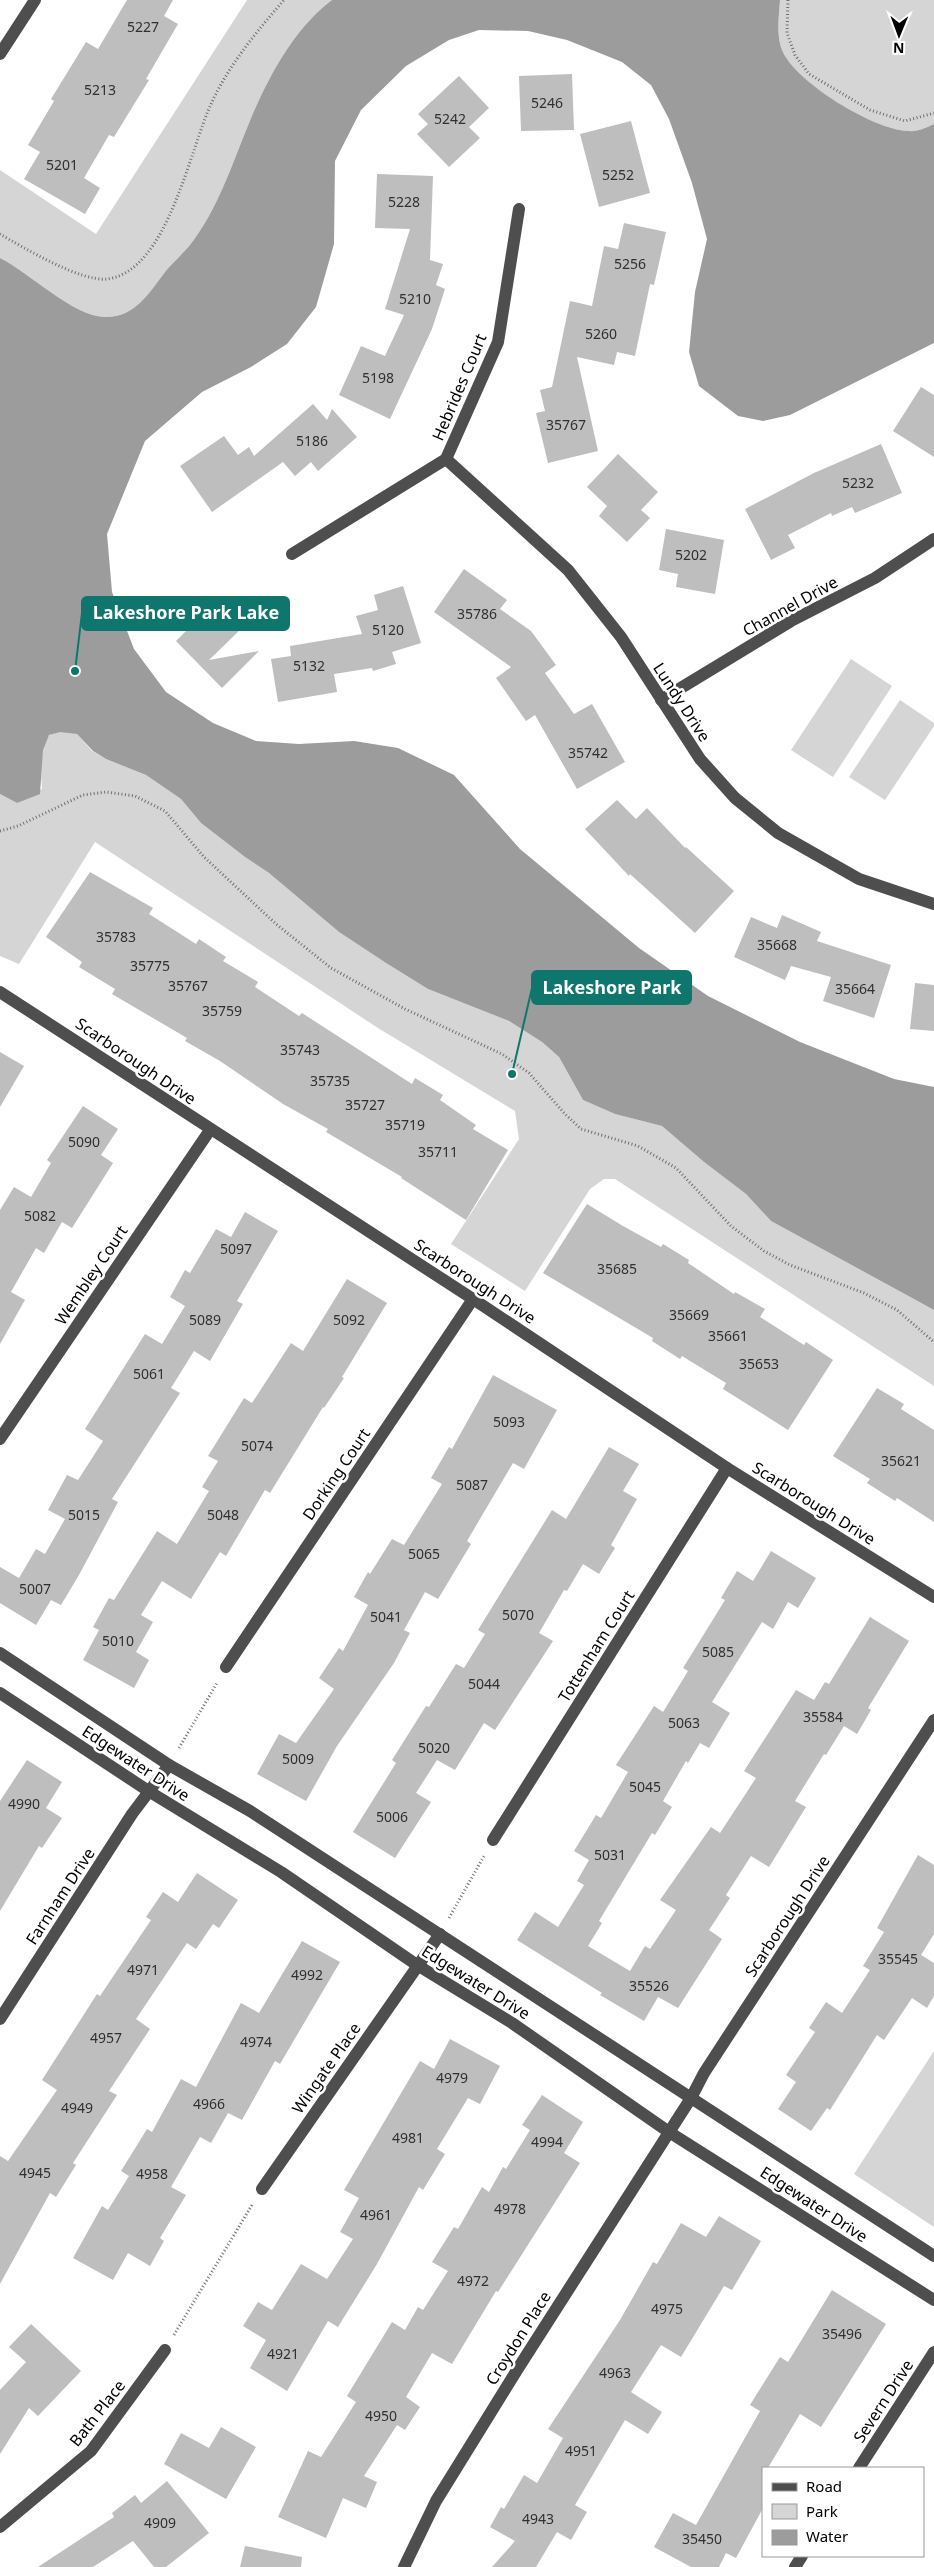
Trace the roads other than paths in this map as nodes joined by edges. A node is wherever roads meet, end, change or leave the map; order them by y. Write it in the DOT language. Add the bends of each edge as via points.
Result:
graph roads {
  1 [pos="35,0"];
  2 [pos="0,54"];
  3 [pos="519,209"];
  4 [pos="446,459"];
  5 [pos="934,539"];
  6 [pos="292,554"];
  7 [pos="662,700"];
  8 [pos="934,904"];
  9 [pos="0,992"];
  10 [pos="210,1130"];
  11 [pos="473,1299"];
  12 [pos="0,1440"];
  13 [pos="727,1468"];
  14 [pos="934,1597"];
  15 [pos="0,1654"];
  16 [pos="226,1667"];
  17 [pos="0,1693"];
  18 [pos="934,1720"];
  19 [pos="169,1765"];
  20 [pos="150,1792"];
  21 [pos="493,1840"];
  22 [pos="440,1934"];
  23 [pos="417,1965"];
  24 [pos="0,2019"];
  25 [pos="691,2098"];
  26 [pos="670,2132"];
  27 [pos="262,2189"];
  28 [pos="934,2256"];
  29 [pos="934,2300"];
  30 [pos="165,2350"];
  31 [pos="934,2352"];
  32 [pos="860,2467"];
  33 [pos="0,2527"];
  34 [pos="404,2567"];
  1 -- 2 [label="street"];
  3 -- 4 [label="street, Hebrides Court" via="498,342"];
  4 -- 6 [label="street, Hebrides Court"];
  4 -- 7 [label="street, Lundy Drive" via="568,570 621,637"];
  5 -- 7 [label="street, Channel Drive" via="875,578 791,621"];
  7 -- 8 [label="street, Lundy Drive" via="700,759 735,798 778,834 859,879"];
  9 -- 10 [label="street, Scarborough Drive"];
  10 -- 11 [label="street, Scarborough Drive"];
  10 -- 12 [label="street, Wembley Court"];
  11 -- 13 [label="street, Scarborough Drive"];
  11 -- 16 [label="street, Dorking Court"];
  13 -- 14 [label="street, Scarborough Drive"];
  13 -- 21 [label="street, Tottenham Court"];
  15 -- 19 [label="street, Edgewater Drive"];
  17 -- 20 [label="street, Edgewater Drive"];
  18 -- 25 [label="street, Scarborough Drive" via="704,2073"];
  19 -- 20 [label="street, Farnham Drive"];
  19 -- 22 [label="street, Edgewater Drive" via="250,1811"];
  20 -- 23 [label="street, Edgewater Drive" via="281,1872"];
  20 -- 24 [label="street, Farnham Drive" via="132,1814"];
  22 -- 23 [label="street, Wingate Place"];
  22 -- 25 [label="street, Edgewater Drive"];
  23 -- 26 [label="street, Edgewater Drive" via="512,2023"];
  23 -- 27 [label="street, Wingate Place"];
  25 -- 26 [label="street, Scarborough Drive"];
  25 -- 28 [label="street, Edgewater Drive"];
  26 -- 29 [label="street, Edgewater Drive"];
  26 -- 34 [label="street, Croydon Place" via="516,2370 436,2501"];
  30 -- 33 [label="street, Bath Place" via="91,2452"];
  31 -- 32 [label="street, Severn Drive"];
}
